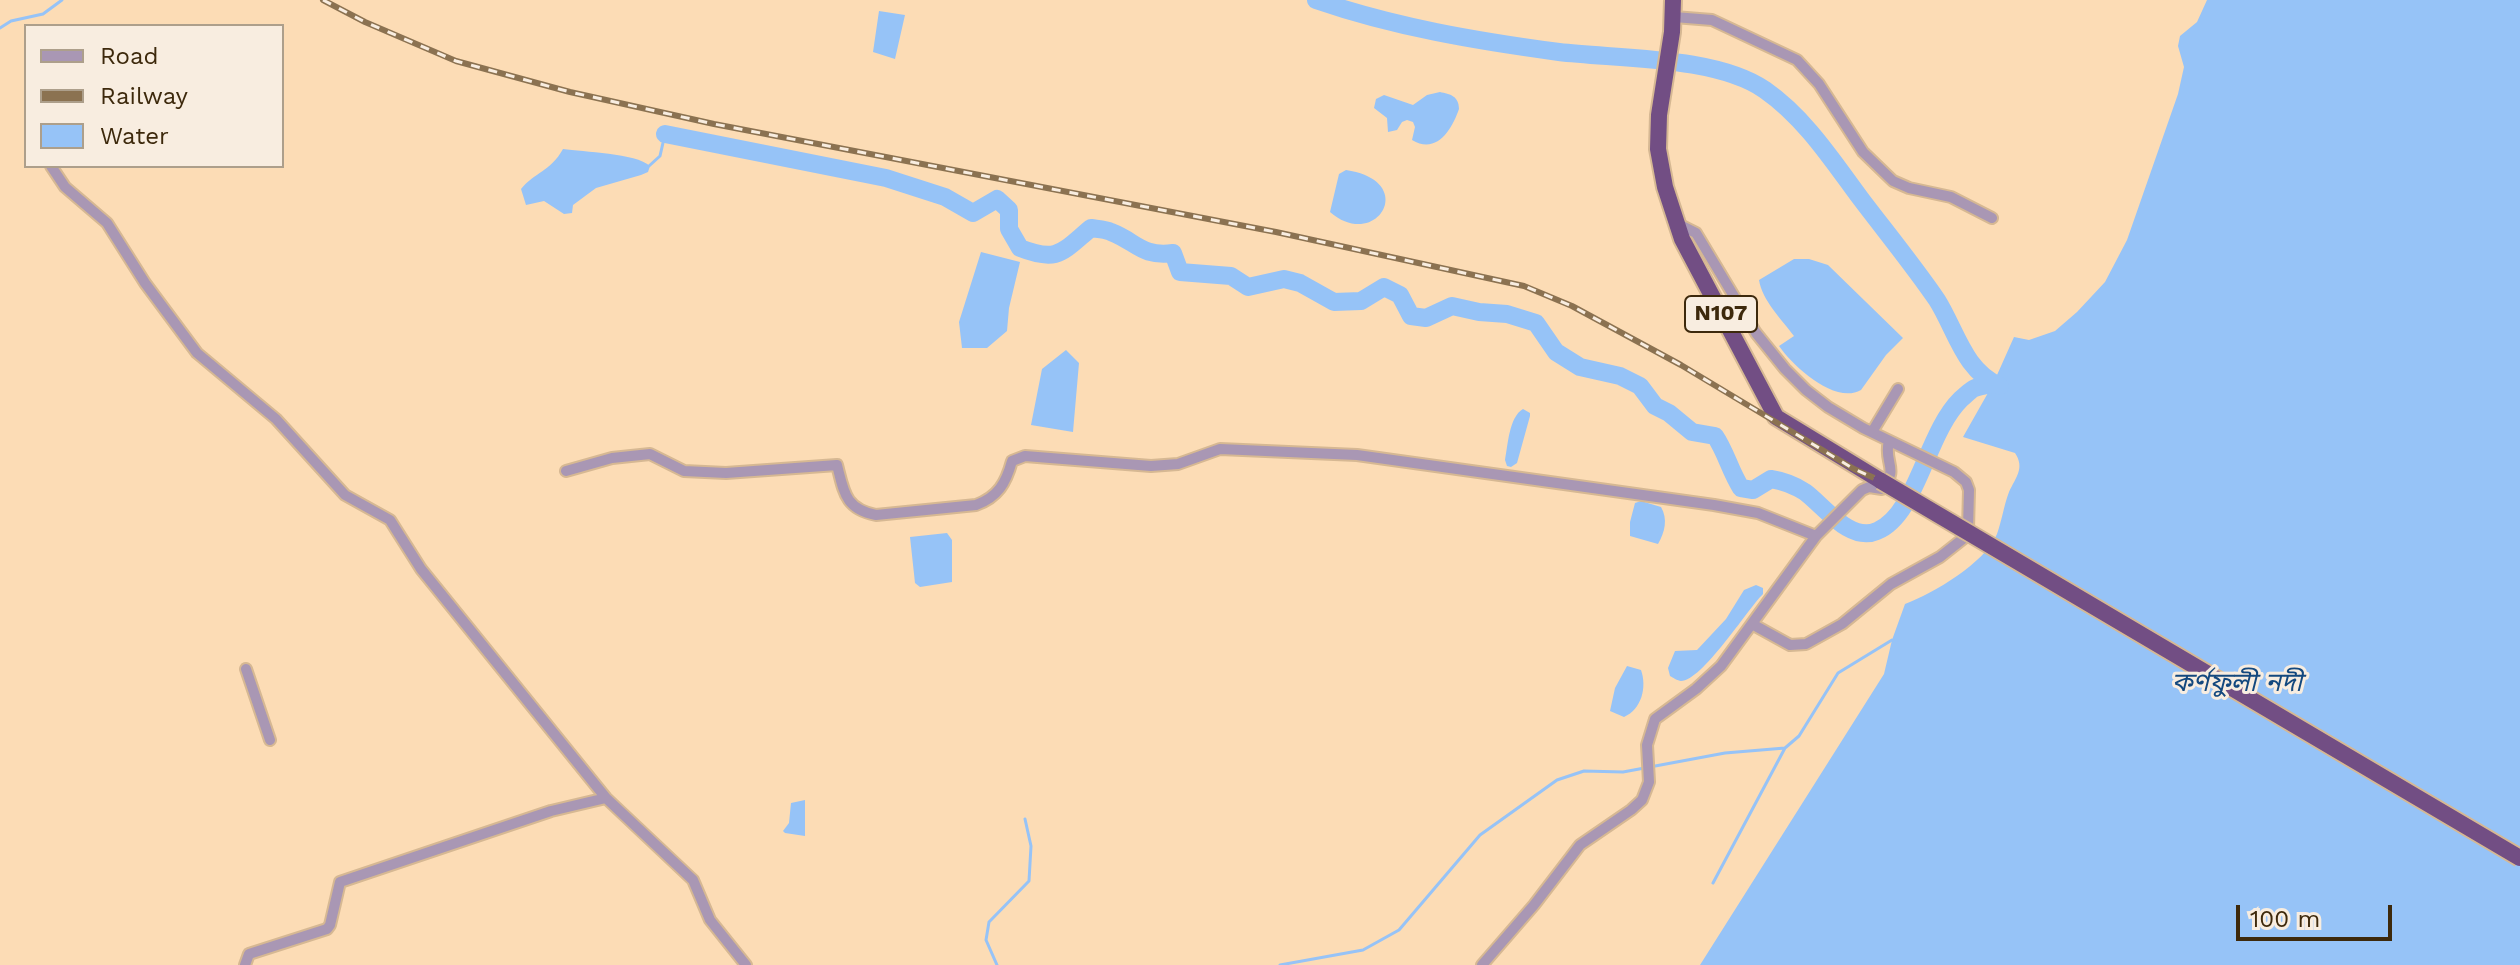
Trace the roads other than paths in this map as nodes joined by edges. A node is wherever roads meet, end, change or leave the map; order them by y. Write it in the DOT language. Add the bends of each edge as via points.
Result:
graph roads {
  1 [pos="1673,16"];
  2 [pos="52,168"];
  3 [pos="1992,218"];
  4 [pos="1676,223"];
  5 [pos="1898,389"];
  6 [pos="1872,432"];
  7 [pos="1889,441"];
  8 [pos="566,471"];
  9 [pos="1816,536"];
  10 [pos="1752,624"];
  11 [pos="246,669"];
  12 [pos="270,740"];
  13 [pos="606,798"];
  14 [pos="2520,858"];
  15 [pos="245,965"];
  16 [pos="746,965"];
  17 [pos="1482,965"];
  1 -- 3 [label="street" via="1712,20 1797,60 1863,152 1893,181 1951,197"];
  1 -- 4 [label="highway, N107" via="1658,133 1659,161"];
  2 -- 13 [label="street" via="65,187 107,223 197,353 276,419 345,495 390,520 421,569"];
  4 -- 6 [label="street" via="1696,233 1741,312 1791,376 1815,398"];
  4 -- 14 [label="highway, N107, bridge" via="1776,417"];
  5 -- 6 [label="street"];
  6 -- 7 [label="street"];
  7 -- 9 [label="street" via="1888,482 1882,489 1862,490"];
  7 -- 10 [label="street" via="1961,477 1969,490 1964,538 1806,644 1790,645"];
  8 -- 9 [label="street" via="650,454 684,471 837,465 849,501 876,515 986,501 1001,490 1012,461 1025,456 1151,466 1178,464 1220,449 1357,455 1714,505 1758,513"];
  9 -- 10 [label="street"];
  10 -- 17 [label="street" via="1711,676 1655,719 1647,745 1647,792 1631,810 1580,845"];
  11 -- 12 [label="street"];
  13 -- 15 [label="street" via="551,811 340,882 327,929 249,954"];
  13 -- 16 [label="street" via="693,880 710,920"];
}
